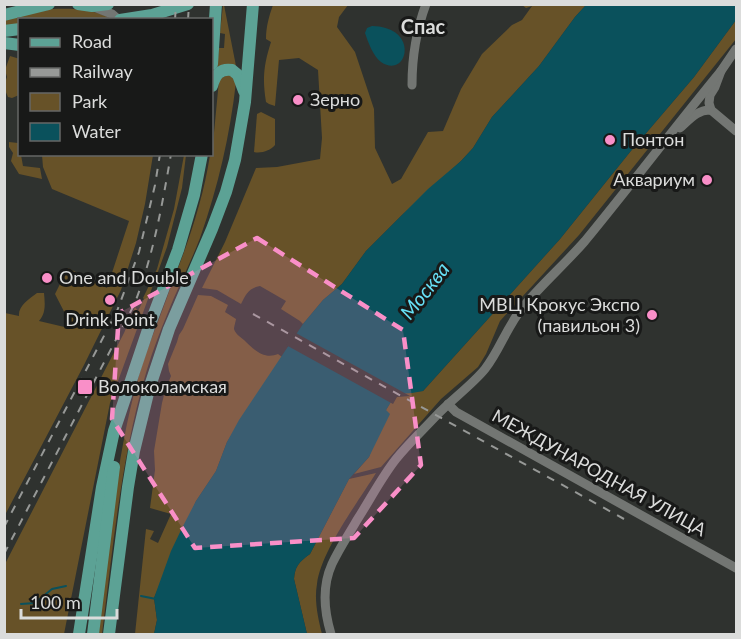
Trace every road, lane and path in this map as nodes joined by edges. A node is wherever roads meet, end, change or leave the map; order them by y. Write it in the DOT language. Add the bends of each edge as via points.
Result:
graph roads {
  1 [pos="49,4"];
  2 [pos="78,4"];
  3 [pos="108,4"];
  4 [pos="188,4"];
  5 [pos="216,4"];
  6 [pos="253,4"];
  7 [pos="261,4"];
  8 [pos="426,4"];
  9 [pos="92,6"];
  10 [pos="4,15"];
  11 [pos="117,18"];
  12 [pos="132,18"];
  13 [pos="251,38"];
  14 [pos="213,49"];
  15 [pos="735,52"];
  16 [pos="721,71"];
  17 [pos="213,84"];
  18 [pos="412,85"];
  19 [pos="245,102"];
  20 [pos="711,110"];
  21 [pos="736,131"];
  22 [pos="662,143"];
  23 [pos="202,156"];
  24 [pos="130,383"];
  25 [pos="448,404"];
  26 [pos="119,559"];
  27 [pos="736,568"];
  28 [pos="79,634"];
  29 [pos="93,634"];
  30 [pos="109,634"];
  31 [pos="117,634"];
  32 [pos="331,634"];
  1 -- 10 [label="main road"];
  2 -- 9 [label="main road"];
  3 -- 9 [label="main road"];
  4 -- 12 [label="main road"];
  5 -- 14 [label="main road"];
  6 -- 13 [label="main road"];
  7 -- 13 [label="main road"];
  8 -- 18 [label="street" via="414,45"];
  9 -- 11 [label="street"];
  13 -- 19 [label="main road"];
  15 -- 16 [label="street"];
  16 -- 20 [label="street" via="709,98"];
  16 -- 22 [label="street"];
  17 -- 19 [label="main road" via="220,71 232,70 242,83"];
  19 -- 26 [label="main road" via="226,192 169,329 149,389 134,451"];
  20 -- 21 [label="street"];
  20 -- 22 [label="street" via="697,112"];
  22 -- 25 [label="street" via="585,241 523,306 484,369"];
  23 -- 24 [label="main road" via="182,240"];
  24 -- 28 [label="main road" via="102,487"];
  24 -- 29 [label="main road" via="114,461"];
  25 -- 27 [label="street, МЕЖДУНАРОДНАЯ УЛИЦА"];
  25 -- 32 [label="street" via="397,458 332,564 325,600"];
  26 -- 30 [label="main road"];
  26 -- 31 [label="main road"];
}
